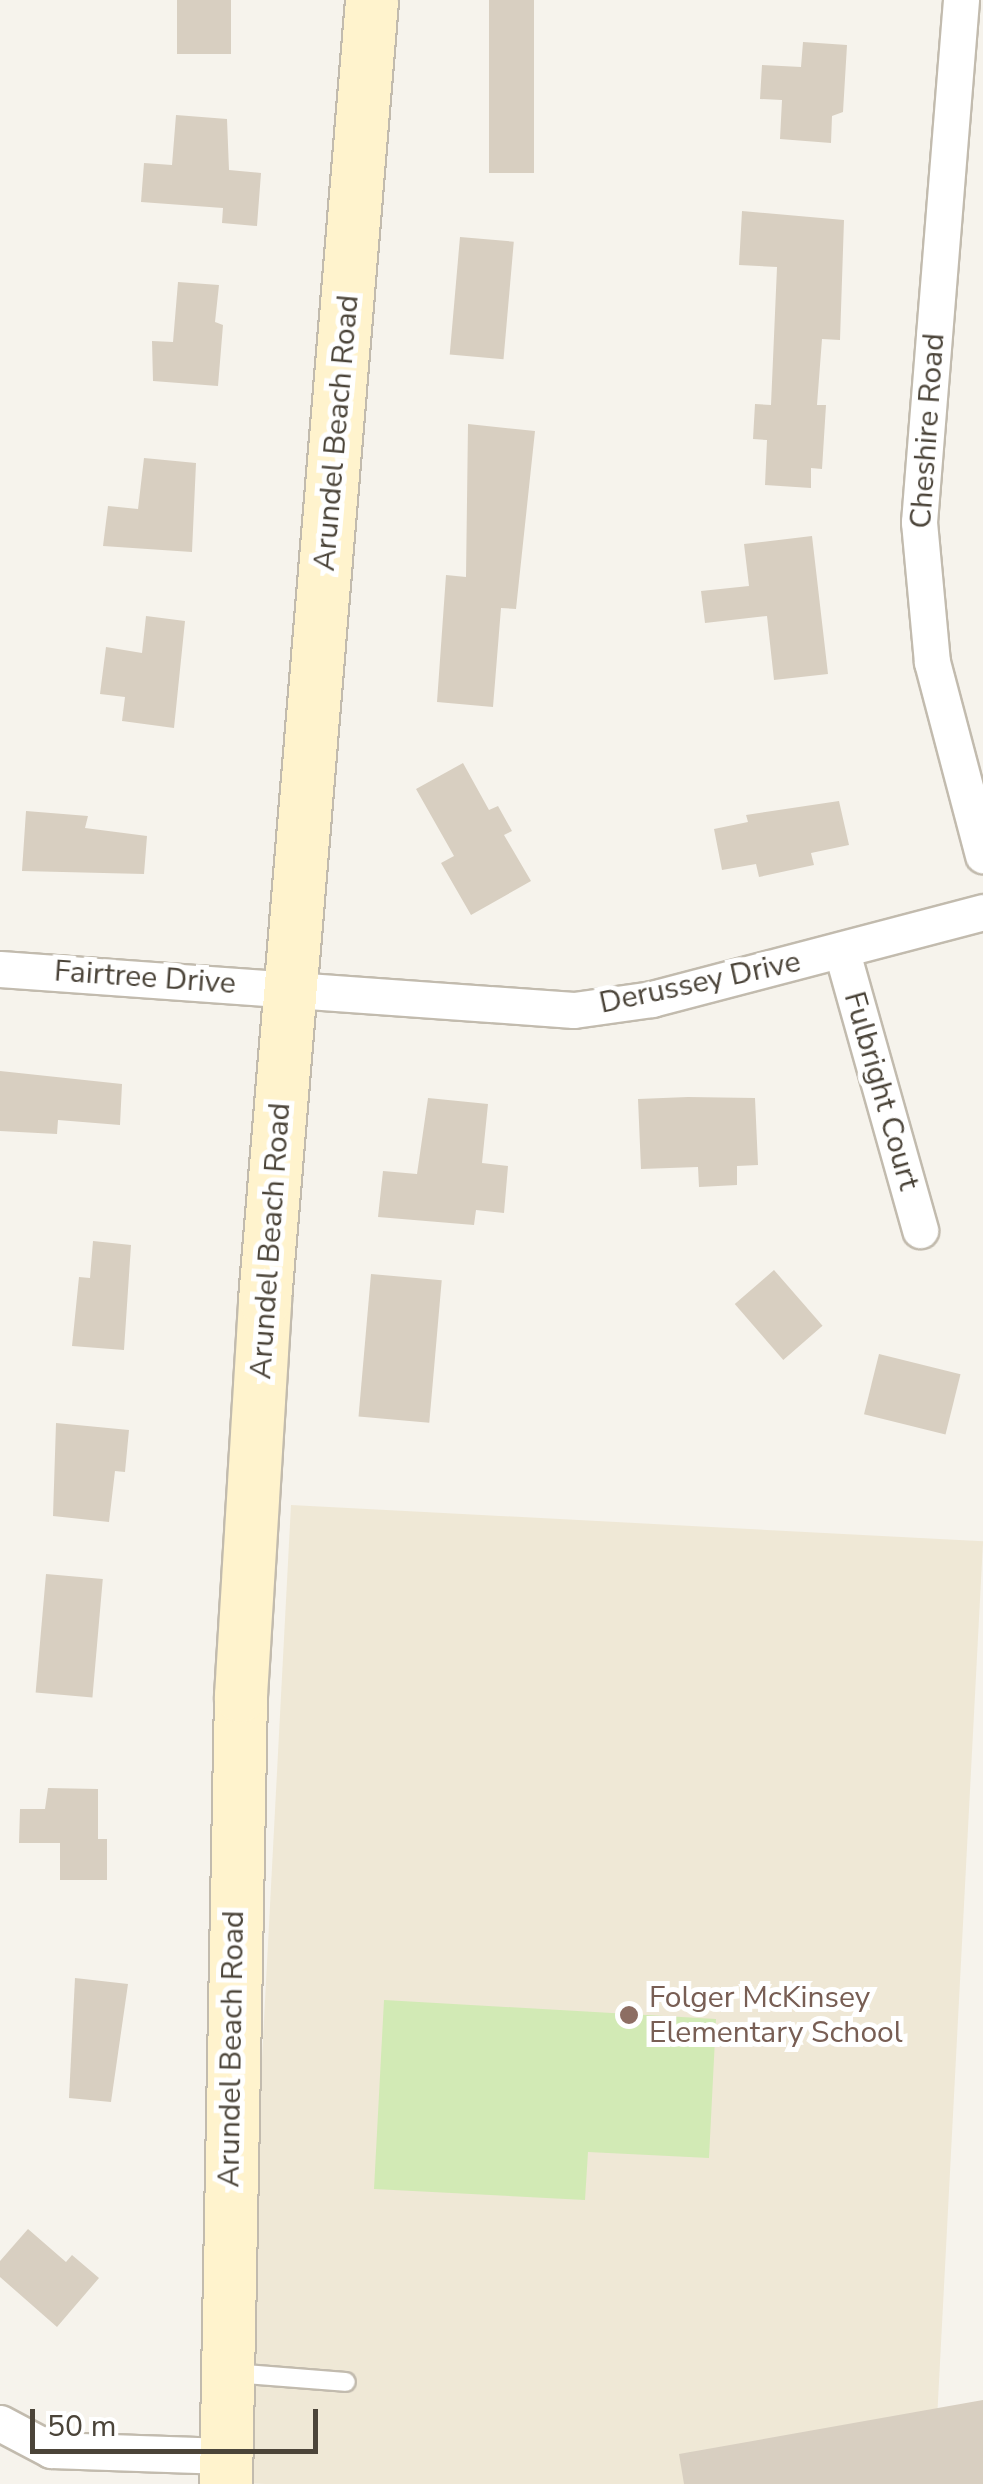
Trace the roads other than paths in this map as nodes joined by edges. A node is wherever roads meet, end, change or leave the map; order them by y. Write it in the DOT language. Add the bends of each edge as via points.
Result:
graph roads {
  1 [pos="372,0"];
  2 [pos="961,0"];
  3 [pos="983,855"];
  4 [pos="983,912"];
  5 [pos="842,952"];
  6 [pos="0,969"];
  7 [pos="291,987"];
  8 [pos="920,1230"];
  9 [pos="228,2372"];
  10 [pos="346,2382"];
  11 [pos="0,2422"];
  12 [pos="226,2470"];
  1 -- 7 [label="street, Arundel Beach Road"];
  2 -- 3 [label="street, Cheshire Road" via="919,522 932,662"];
  4 -- 5 [label="street, Derussey Drive"];
  5 -- 7 [label="street, Derussey Drive" via="574,1010"];
  5 -- 8 [label="street, Fulbright Court"];
  6 -- 7 [label="street, Fairtree Drive"];
  7 -- 9 [label="street, Arundel Beach Road" via="236,1771"];
  9 -- 10 [label="lane"];
  9 -- 12 [label="street, Arundel Beach Road"];
  11 -- 12 [label="street" via="52,2450"];
}
